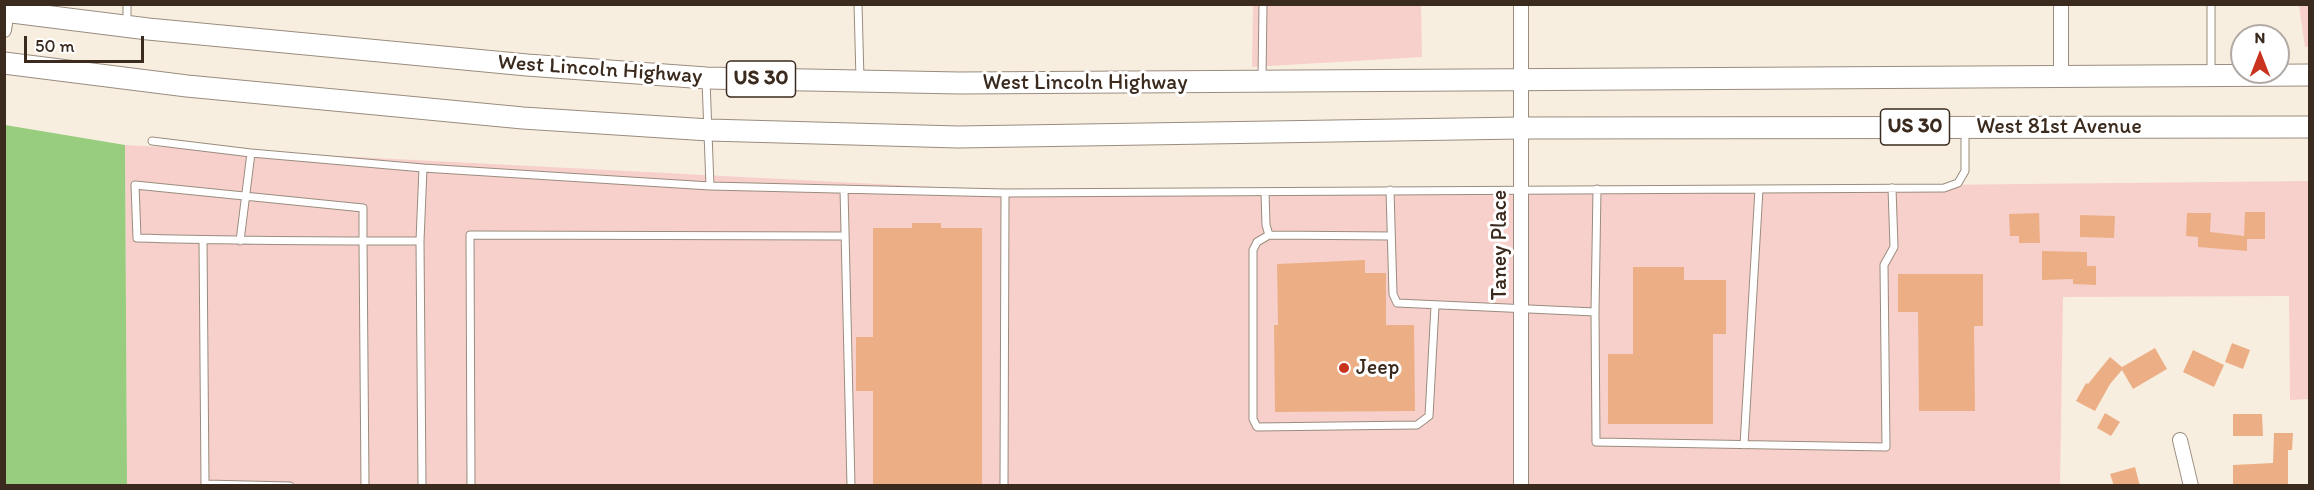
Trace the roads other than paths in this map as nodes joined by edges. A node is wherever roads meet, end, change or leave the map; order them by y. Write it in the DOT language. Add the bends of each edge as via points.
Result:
graph roads {
  1 [pos="858,4"];
  2 [pos="1263,4"];
  3 [pos="1521,4"];
  4 [pos="2061,4"];
  5 [pos="2211,4"];
  6 [pos="6,14"];
  7 [pos="127,15"];
  8 [pos="4,63"];
  9 [pos="2211,75"];
  10 [pos="2310,75"];
  11 [pos="2061,76"];
  12 [pos="706,78"];
  13 [pos="860,81"];
  14 [pos="1521,81"];
  15 [pos="1262,82"];
  16 [pos="1965,127"];
  17 [pos="2310,127"];
  18 [pos="1521,129"];
  19 [pos="710,130"];
  20 [pos="152,141"];
  21 [pos="251,153"];
  22 [pos="423,168"];
  23 [pos="711,186"];
  24 [pos="1892,188"];
  25 [pos="844,189"];
  26 [pos="1521,189"];
  27 [pos="1597,189"];
  28 [pos="1759,189"];
  29 [pos="1390,190"];
  30 [pos="1265,192"];
  31 [pos="1005,193"];
  32 [pos="244,196"];
  33 [pos="1269,235"];
  34 [pos="845,236"];
  35 [pos="1391,236"];
  36 [pos="203,240"];
  37 [pos="240,241"];
  38 [pos="363,241"];
  39 [pos="420,241"];
  40 [pos="1435,306"];
  41 [pos="1521,309"];
  42 [pos="1595,312"];
  43 [pos="2180,440"];
  44 [pos="1744,445"];
  45 [pos="291,486"];
  46 [pos="365,486"];
  47 [pos="422,486"];
  48 [pos="471,486"];
  49 [pos="851,486"];
  50 [pos="1004,486"];
  51 [pos="1521,486"];
  52 [pos="2191,486"];
  1 -- 13 [label="lane"];
  2 -- 15 [label="lane"];
  3 -- 14 [label="street, Taney Place"];
  4 -- 11 [label="street"];
  5 -- 9 [label="lane"];
  6 -- 7 [label="main road, West Lincoln Highway / US 30"];
  7 -- 12 [label="main road, West Lincoln Highway / US 30" via="527,65"];
  8 -- 19 [label="main road, US 30" via="199,87 523,118"];
  9 -- 10 [label="main road, US 30"];
  9 -- 11 [label="main road, US 30"];
  11 -- 14 [label="main road, US 30"];
  12 -- 13 [label="main road, West Lincoln Highway / US 30"];
  12 -- 19 [label="lane"];
  13 -- 15 [label="main road, West Lincoln Highway / US 30"];
  14 -- 15 [label="main road, West Lincoln Highway / US 30"];
  14 -- 18 [label="street, Taney Place"];
  16 -- 17 [label="main road, West 81st Avenue / US 30"];
  16 -- 18 [label="main road, West 81st Avenue / US 30"];
  16 -- 24 [label="lane" via="1965,171 1958,183 1944,188"];
  18 -- 19 [label="main road, US 30" via="958,136"];
  18 -- 26 [label="street, Taney Place"];
  19 -- 23 [label="lane"];
  20 -- 21 [label="lane"];
  21 -- 22 [label="lane"];
  21 -- 32 [label="lane"];
  22 -- 23 [label="lane"];
  22 -- 39 [label="lane"];
  23 -- 25 [label="lane"];
  24 -- 28 [label="lane"];
  24 -- 44 [label="lane" via="1894,247 1884,266 1886,447"];
  25 -- 31 [label="lane"];
  25 -- 34 [label="lane"];
  26 -- 27 [label="lane"];
  26 -- 29 [label="lane"];
  26 -- 41 [label="street, Taney Place"];
  27 -- 28 [label="lane"];
  27 -- 42 [label="lane"];
  28 -- 44 [label="lane"];
  29 -- 30 [label="lane"];
  29 -- 35 [label="lane"];
  30 -- 31 [label="lane"];
  30 -- 33 [label="lane"];
  31 -- 50 [label="lane"];
  32 -- 36 [label="lane" via="135,185 137,238"];
  32 -- 37 [label="lane"];
  32 -- 38 [label="lane" via="363,208"];
  33 -- 35 [label="lane"];
  33 -- 40 [label="lane" via="1257,242 1253,250 1253,419 1257,427 1417,425 1430,416"];
  34 -- 48 [label="lane" via="470,235"];
  34 -- 49 [label="lane"];
  35 -- 40 [label="lane" via="1393,294 1397,303"];
  36 -- 37 [label="lane"];
  36 -- 45 [label="lane" via="206,484"];
  37 -- 38 [label="lane"];
  38 -- 39 [label="lane"];
  38 -- 46 [label="lane"];
  39 -- 47 [label="lane"];
  40 -- 41 [label="lane"];
  41 -- 42 [label="lane"];
  41 -- 51 [label="street, Taney Place"];
  42 -- 44 [label="lane" via="1596,442"];
  43 -- 52 [label="street"];
}
